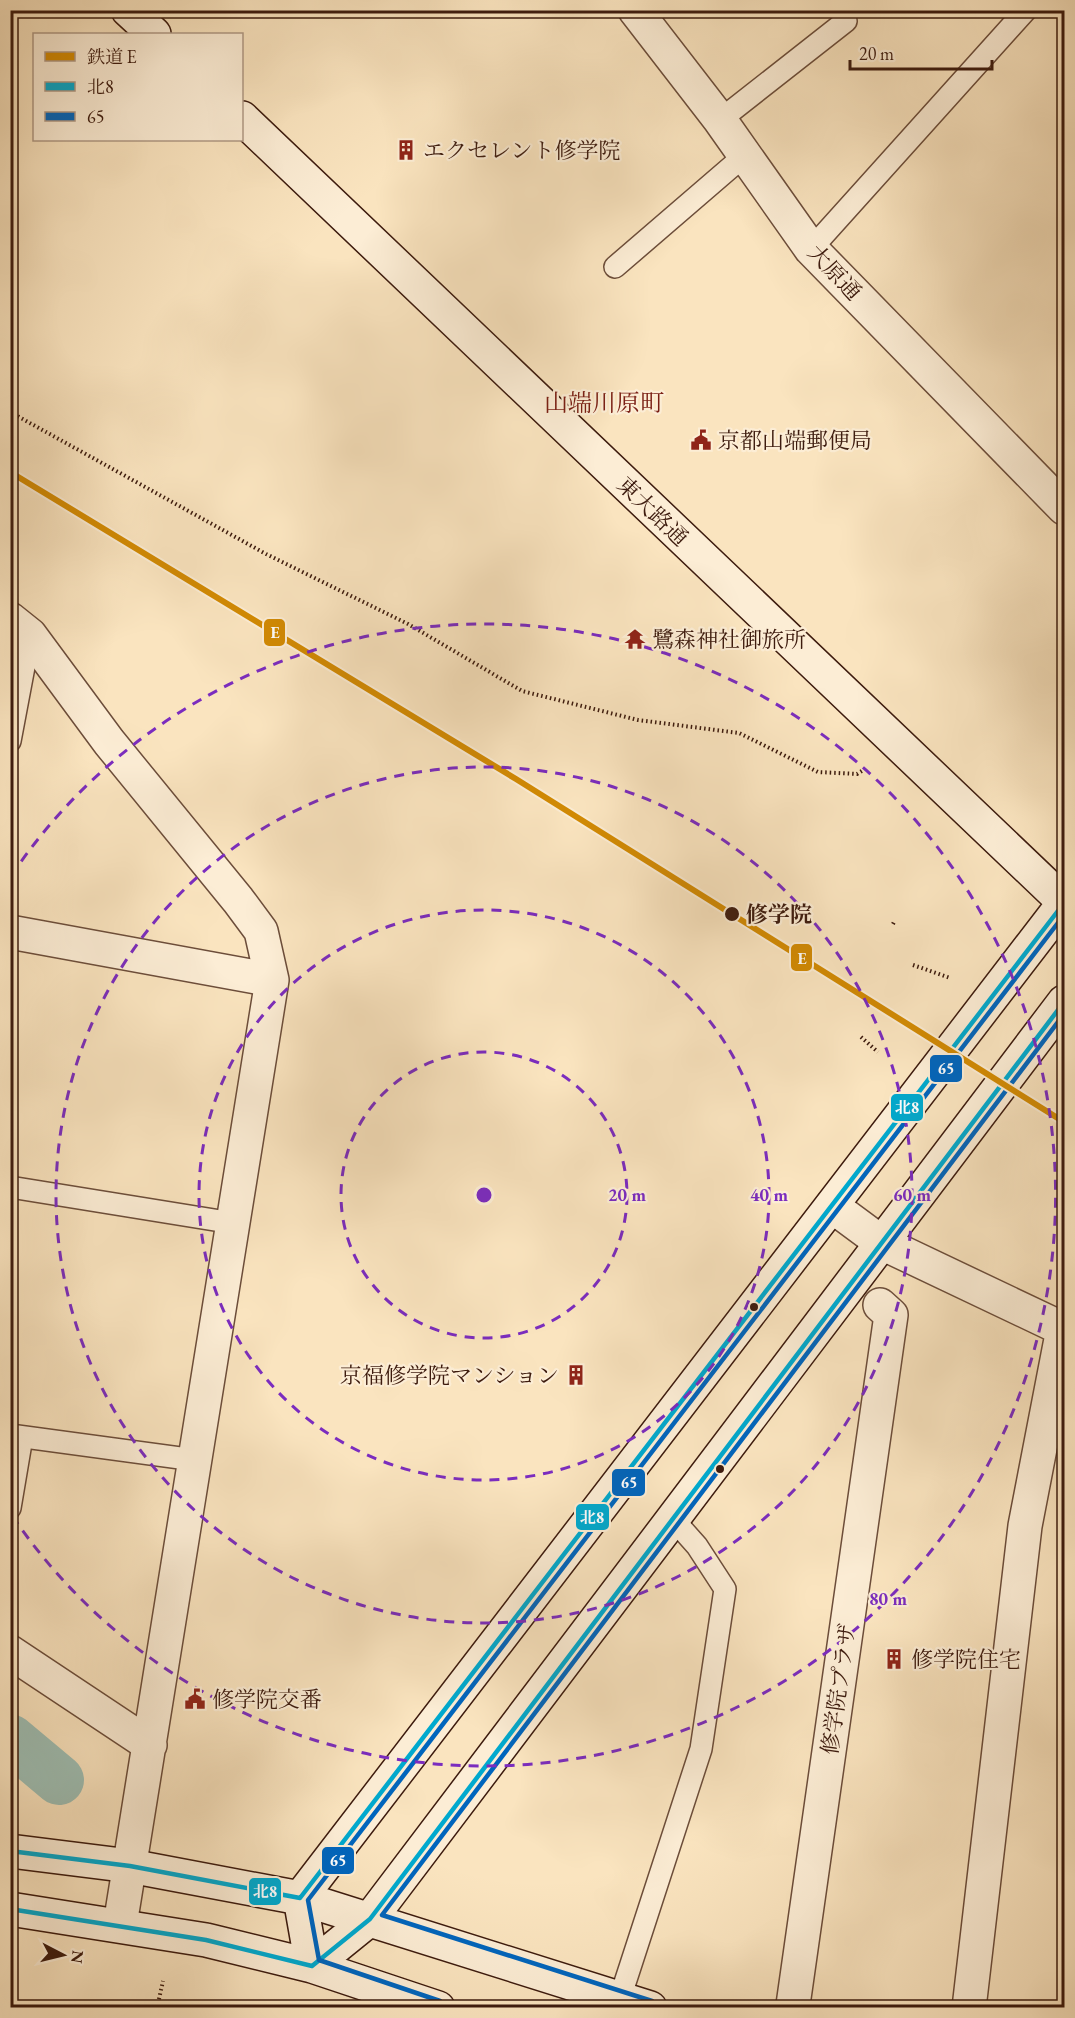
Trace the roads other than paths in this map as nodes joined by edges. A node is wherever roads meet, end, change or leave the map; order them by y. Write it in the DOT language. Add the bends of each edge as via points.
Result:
graph roads {
  1 [pos="128,10"];
  2 [pos="635,10"];
  3 [pos="1026,10"];
  4 [pos="846,21"];
  5 [pos="153,33"];
  6 [pos="243,119"];
  7 [pos="720,120"];
  8 [pos="745,155"];
  9 [pos="811,249"];
  10 [pos="615,267"];
  11 [pos="1065,508"];
  12 [pos="20,627"];
  13 [pos="10,741"];
  14 [pos="1065,903"];
  15 [pos="10,932"];
  16 [pos="272,980"];
  17 [pos="1065,1002"];
  18 [pos="10,1187"];
  19 [pos="832,1206"];
  20 [pos="233,1223"];
  21 [pos="882,1243"];
  22 [pos="880,1305"];
  23 [pos="16,1436"];
  24 [pos="195,1460"];
  25 [pos="10,1508"];
  26 [pos="673,1519"];
  27 [pos="10,1652"];
  28 [pos="150,1745"];
  29 [pos="10,1851"];
  30 [pos="130,1866"];
  31 [pos="300,1898"];
  32 [pos="10,1910"];
  33 [pos="370,1919"];
  34 [pos="120,1925"];
  35 [pos="312,1966"];
  36 [pos="635,2003"];
  37 [pos="793,2005"];
  38 [pos="438,2007"];
  39 [pos="969,2007"];
  1 -- 5 [label="street"];
  2 -- 7 [label="street, 大原通"];
  3 -- 9 [label="lane"];
  4 -- 7 [label="lane"];
  6 -- 14 [label="street, 東大路通"];
  7 -- 8 [label="street, 大原通"];
  8 -- 9 [label="street, 大原通"];
  8 -- 10 [label="lane"];
  9 -- 11 [label="street, 大原通"];
  12 -- 13 [label="lane"];
  12 -- 16 [label="street" via="250,915 261,931"];
  14 -- 19 [label="street"];
  15 -- 16 [label="street"];
  16 -- 20 [label="street"];
  17 -- 21 [label="street"];
  18 -- 20 [label="lane"];
  19 -- 21 [label="street"];
  19 -- 31 [label="street"];
  20 -- 24 [label="street"];
  21 -- 26 [label="street"];
  21 -- 39 [label="street" via="1063,1329 1025,1526"];
  22 -- 37 [label="street, 修学院プラザ" via="891,1315"];
  23 -- 24 [label="lane"];
  23 -- 25 [label="lane"];
  24 -- 28 [label="street"];
  26 -- 33 [label="street"];
  26 -- 36 [label="lane" via="697,1546 725,1589 701,1749"];
  27 -- 28 [label="street"];
  28 -- 30 [label="street"];
  29 -- 30 [label="street"];
  30 -- 31 [label="street"];
  30 -- 34 [label="street"];
  31 -- 33 [label="street"];
  31 -- 35 [label="street"];
  32 -- 34 [label="street"];
  33 -- 35 [label="street"];
  33 -- 36 [label="street"];
  34 -- 35 [label="street" via="206,1940"];
  35 -- 38 [label="street"];
}
